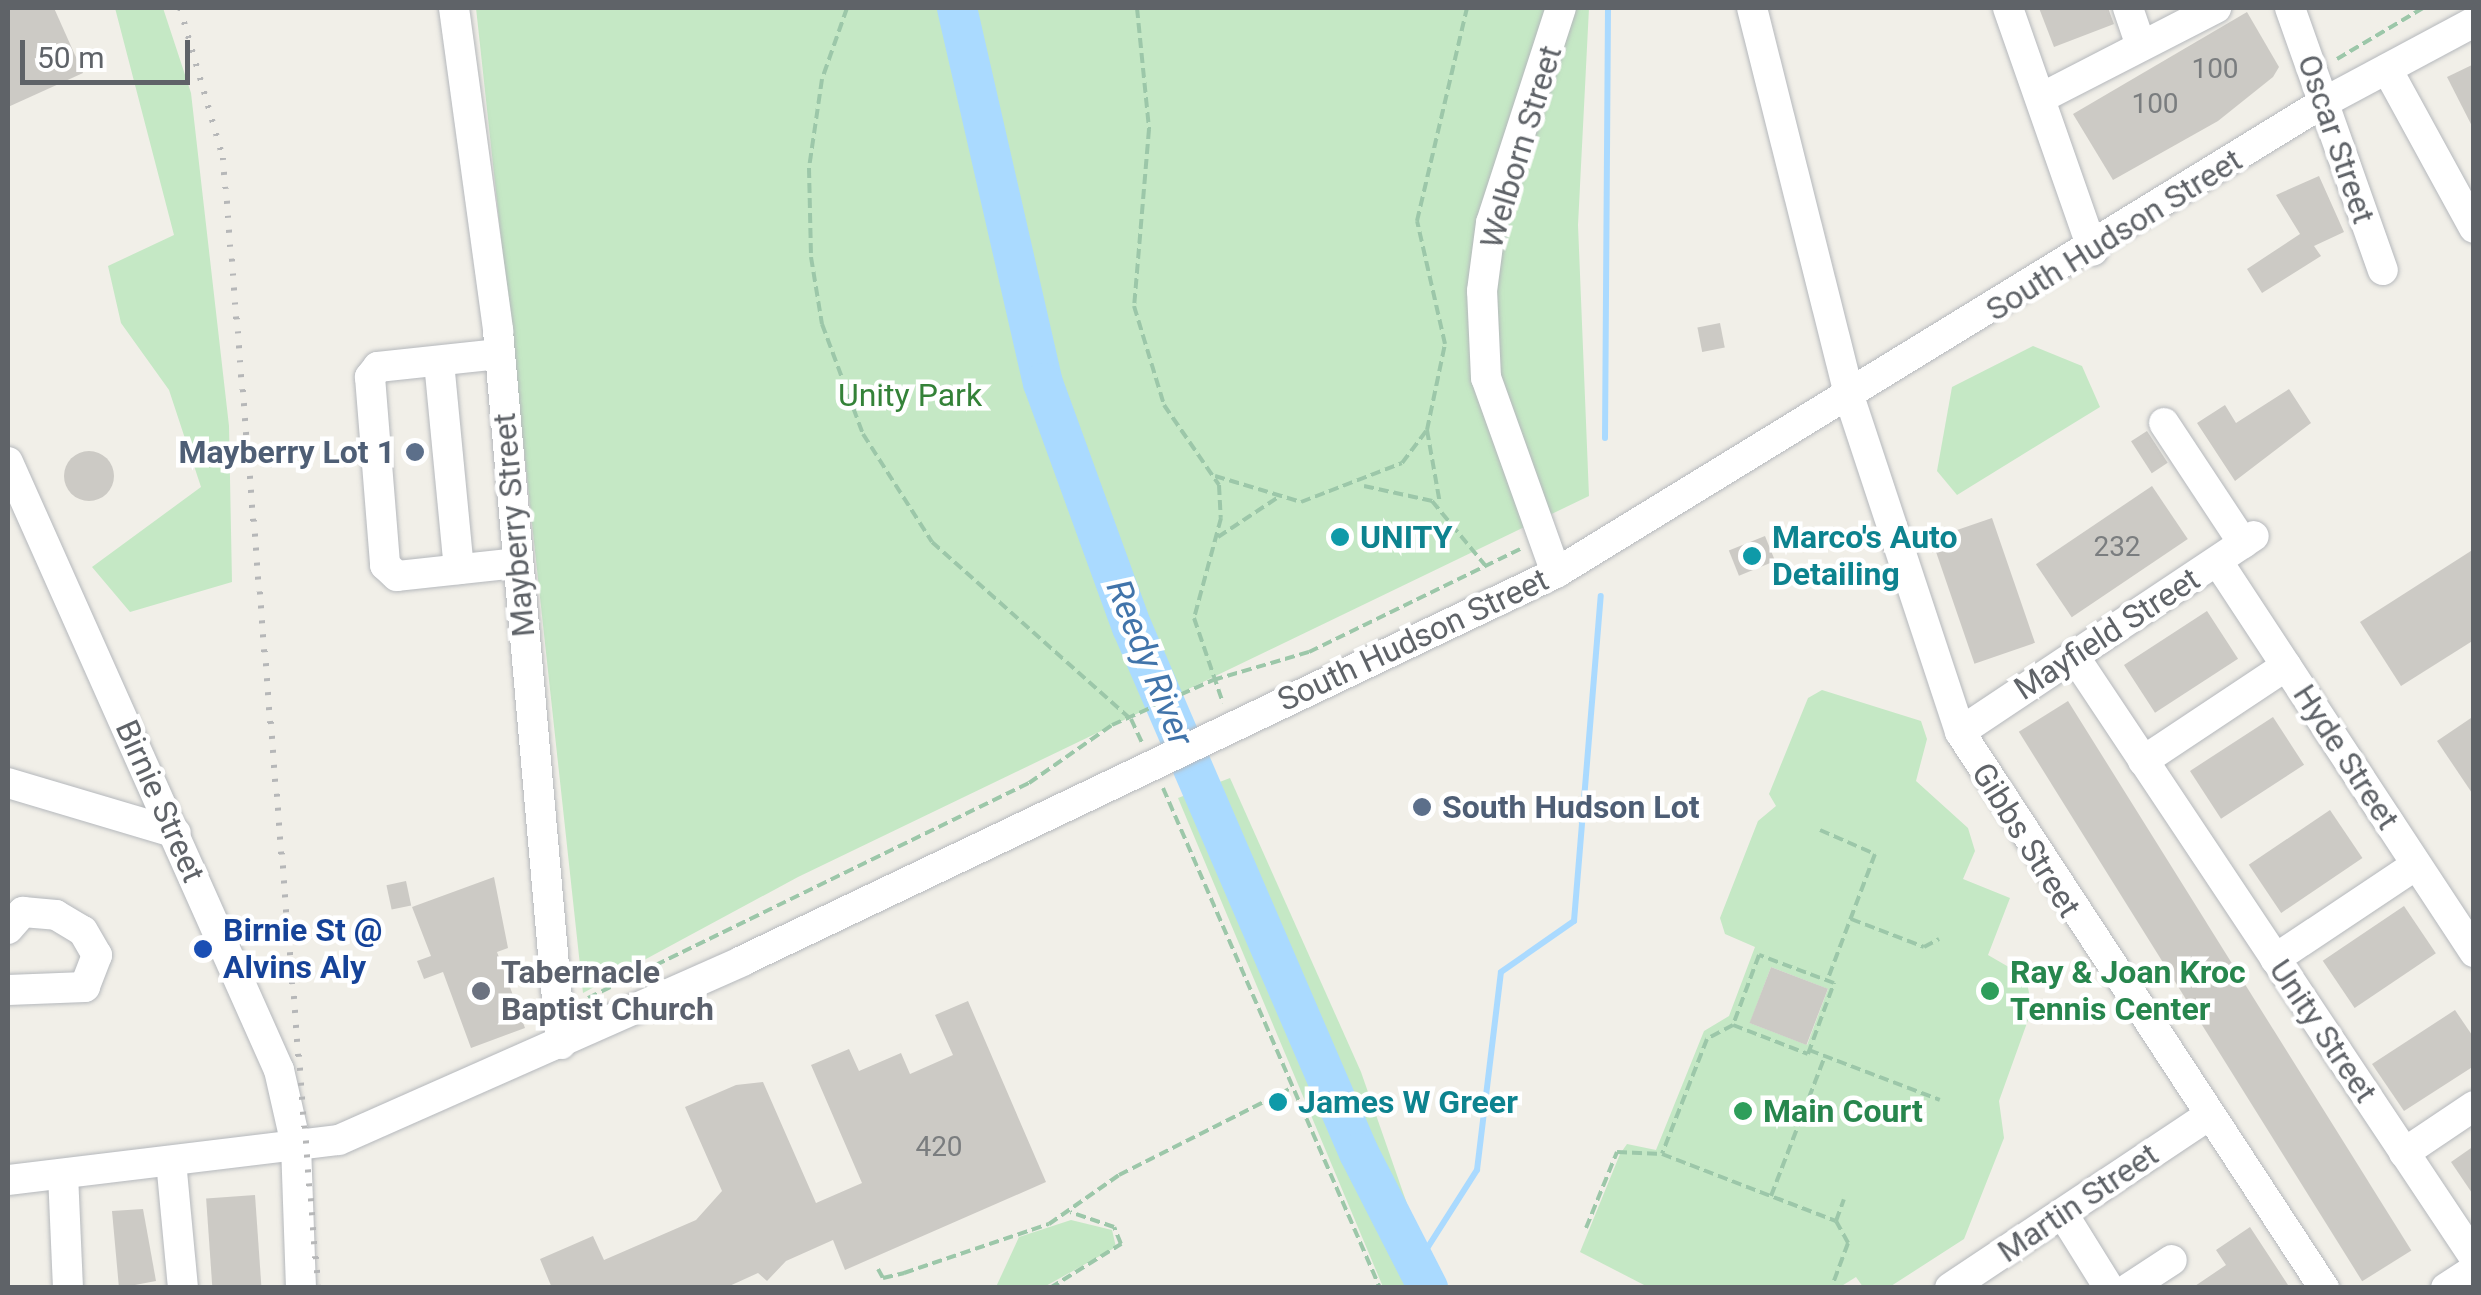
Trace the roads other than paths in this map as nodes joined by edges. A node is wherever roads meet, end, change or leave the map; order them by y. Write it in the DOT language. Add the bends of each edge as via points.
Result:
graph roads {
  1 [pos="454,8"];
  2 [pos="1561,8"];
  3 [pos="1752,8"];
  4 [pos="2008,8"];
  5 [pos="2128,8"];
  6 [pos="2216,8"];
  7 [pos="2290,8"];
  8 [pos="2474,22"];
  9 [pos="2142,46"];
  10 [pos="2387,68"];
  11 [pos="2041,98"];
  12 [pos="2321,104"];
  13 [pos="2474,228"];
  14 [pos="2094,251"];
  15 [pos="2383,270"];
  16 [pos="499,354"];
  17 [pos="439,362"];
  18 [pos="1850,399"];
  19 [pos="2164,423"];
  20 [pos="8,462"];
  21 [pos="2218,562"];
  22 [pos="516,563"];
  23 [pos="459,570"];
  24 [pos="1556,574"];
  25 [pos="2074,656"];
  26 [pos="2286,666"];
  27 [pos="1960,732"];
  28 [pos="2143,761"];
  29 [pos="8,783"];
  30 [pos="176,833"];
  31 [pos="2416,865"];
  32 [pos="8,928"];
  33 [pos="2474,952"];
  34 [pos="2275,959"];
  35 [pos="8,990"];
  36 [pos="561,1044"];
  37 [pos="2474,1106"];
  38 [pos="2206,1117"];
  39 [pos="296,1146"];
  40 [pos="2404,1153"];
  41 [pos="171,1161"];
  42 [pos="63,1174"];
  43 [pos="8,1180"];
  44 [pos="2063,1214"];
  45 [pos="2474,1257"];
  46 [pos="2172,1260"];
  47 [pos="2474,1270"];
  48 [pos="68,1288"];
  49 [pos="183,1288"];
  50 [pos="301,1288"];
  51 [pos="1950,1288"];
  52 [pos="2110,1288"];
  53 [pos="2128,1288"];
  54 [pos="2324,1288"];
  55 [pos="2446,1288"];
  1 -- 16 [label="street, Mayberry Street"];
  2 -- 24 [label="street, Welborn Street" via="1491,223 1482,291 1486,378"];
  3 -- 18 [label="street, Gibbs Street"];
  4 -- 11 [label="street"];
  5 -- 9 [label="street"];
  6 -- 9 [label="street"];
  7 -- 12 [label="street, Oscar Street"];
  8 -- 10 [label="street, South Hudson Street"];
  9 -- 11 [label="street"];
  10 -- 12 [label="street, South Hudson Street"];
  10 -- 13 [label="street"];
  11 -- 14 [label="street"];
  12 -- 14 [label="street, South Hudson Street"];
  12 -- 15 [label="street, Oscar Street"];
  14 -- 18 [label="street, South Hudson Street"];
  16 -- 17 [label="street"];
  16 -- 22 [label="street, Mayberry Street"];
  17 -- 23 [label="street"];
  17 -- 23 [label="street" via="378,366 370,376 385,565 398,576"];
  18 -- 24 [label="street, South Hudson Street"];
  18 -- 27 [label="street, Gibbs Street"];
  19 -- 21 [label="street, Mayfield Street" via="2249,540"];
  20 -- 30 [label="street, Birnie Street"];
  21 -- 25 [label="street, Mayfield Street"];
  21 -- 26 [label="street, Hyde Street"];
  22 -- 23 [label="street"];
  22 -- 36 [label="street, Mayberry Street"];
  24 -- 36 [label="street, South Hudson Street"];
  25 -- 27 [label="street, Mayfield Street"];
  25 -- 28 [label="street, Unity Street"];
  26 -- 28 [label="street"];
  26 -- 31 [label="street, Hyde Street"];
  27 -- 38 [label="street, Gibbs Street"];
  28 -- 34 [label="street, Unity Street"];
  29 -- 30 [label="street"];
  30 -- 39 [label="street, Birnie Street" via="279,1070"];
  31 -- 33 [label="street, Hyde Street"];
  31 -- 34 [label="street"];
  32 -- 35 [label="street" via="24,912 56,915 84,931 98,955 85,988"];
  34 -- 40 [label="street, Unity Street"];
  36 -- 39 [label="street, South Hudson Street" via="338,1140"];
  37 -- 40 [label="street"];
  38 -- 44 [label="street, Martin Street"];
  38 -- 54 [label="street, Gibbs Street"];
  39 -- 41 [label="street, South Hudson Street"];
  39 -- 50 [label="street, Birnie Street"];
  40 -- 45 [label="street, Unity Street"];
  41 -- 42 [label="street, South Hudson Street"];
  41 -- 49 [label="street"];
  42 -- 43 [label="street, South Hudson Street"];
  42 -- 48 [label="street"];
  44 -- 51 [label="street, Martin Street"];
  44 -- 52 [label="street"];
  46 -- 53 [label="street"];
  47 -- 55 [label="street"];
}
